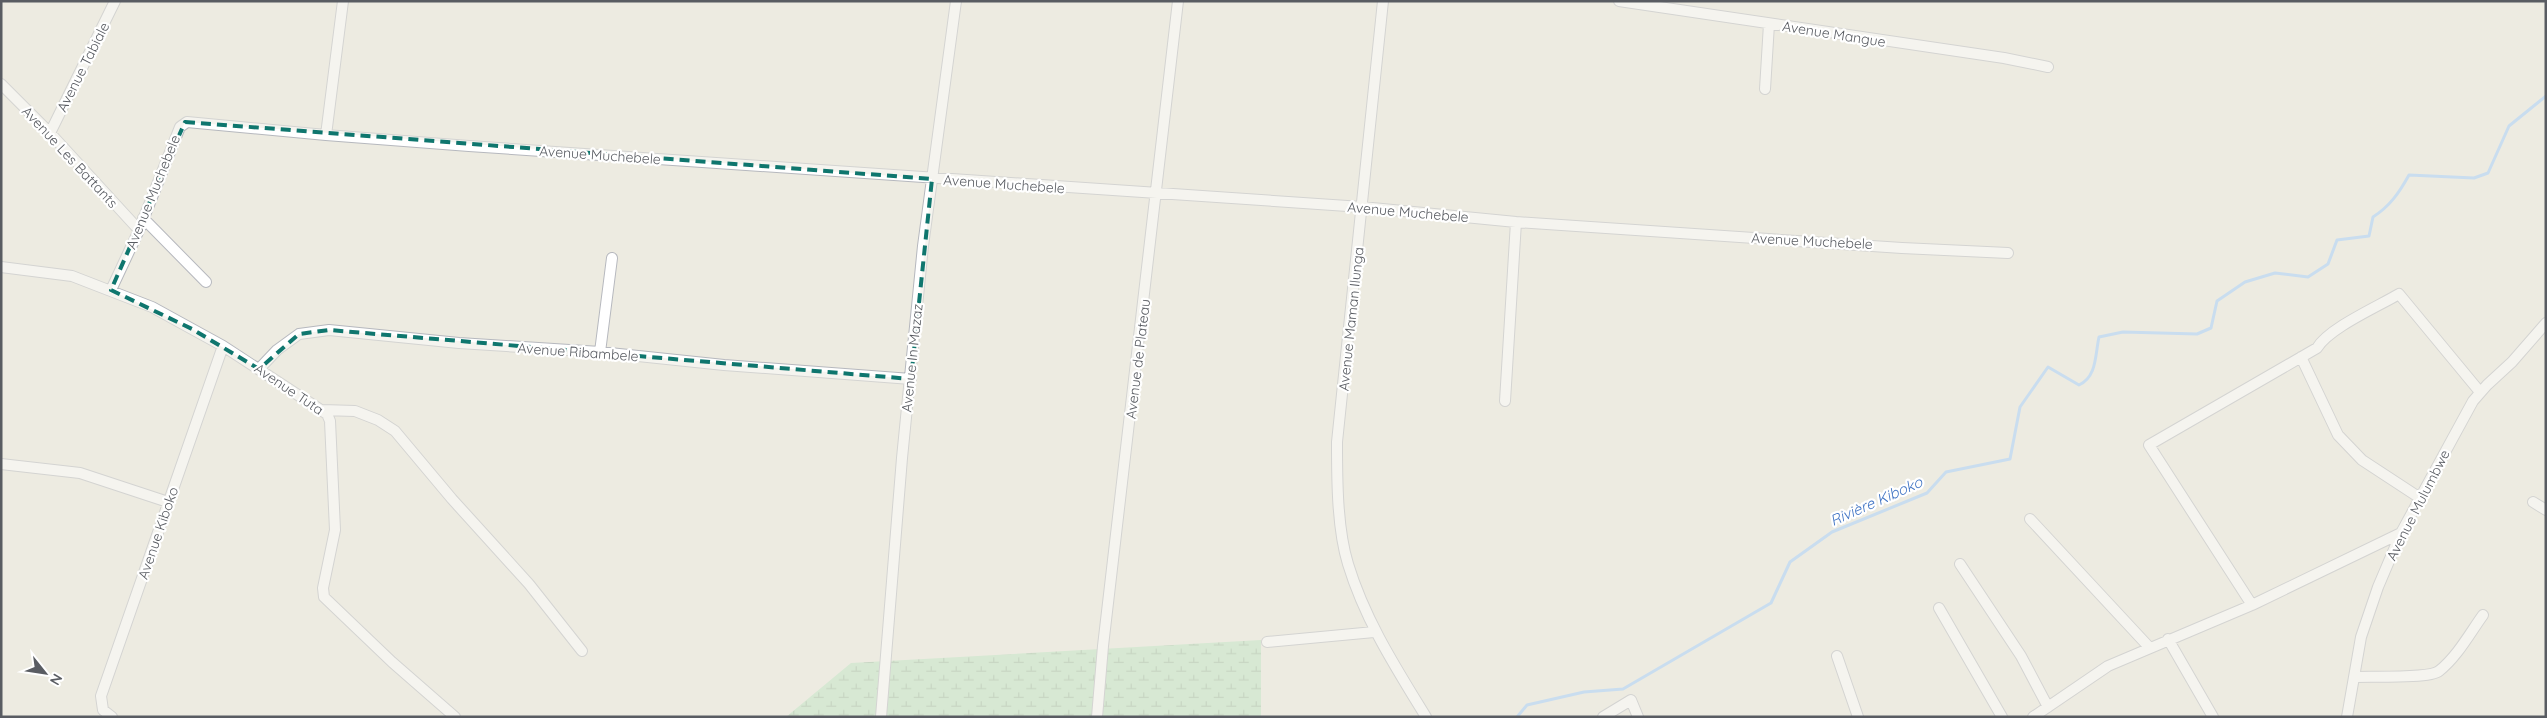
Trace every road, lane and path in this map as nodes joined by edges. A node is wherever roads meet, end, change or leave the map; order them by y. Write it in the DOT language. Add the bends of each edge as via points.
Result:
graph roads {
  1 [pos="115,1"];
  2 [pos="343,1"];
  3 [pos="956,1"];
  4 [pos="1178,1"];
  5 [pos="1384,1"];
  6 [pos="1619,1"];
  7 [pos="1769,24"];
  8 [pos="2048,67"];
  9 [pos="1,84"];
  10 [pos="1765,89"];
  11 [pos="50,133"];
  12 [pos="326,135"];
  13 [pos="932,179"];
  14 [pos="1157,194"];
  15 [pos="1362,207"];
  16 [pos="143,218"];
  17 [pos="1516,222"];
  18 [pos="139,230"];
  19 [pos="2008,253"];
  20 [pos="612,258"];
  21 [pos="1,267"];
  22 [pos="206,282"];
  23 [pos="111,290"];
  24 [pos="2546,323"];
  25 [pos="223,346"];
  26 [pos="600,352"];
  27 [pos="2301,357"];
  28 [pos="260,369"];
  29 [pos="911,379"];
  30 [pos="2480,392"];
  31 [pos="1505,401"];
  32 [pos="322,410"];
  33 [pos="1,464"];
  34 [pos="2420,498"];
  35 [pos="168,502"];
  36 [pos="2533,502"];
  37 [pos="2546,510"];
  38 [pos="2030,519"];
  39 [pos="2401,533"];
  40 [pos="1960,564"];
  41 [pos="2252,605"];
  42 [pos="1939,608"];
  43 [pos="2483,616"];
  44 [pos="1374,632"];
  45 [pos="2168,639"];
  46 [pos="1267,642"];
  47 [pos="2149,646"];
  48 [pos="582,651"];
  49 [pos="1837,656"];
  50 [pos="2354,677"];
  51 [pos="2048,707"];
  52 [pos="112,717"];
  53 [pos="455,717"];
  54 [pos="881,717"];
  55 [pos="1097,717"];
  56 [pos="1426,717"];
  57 [pos="1603,717"];
  58 [pos="1638,717"];
  59 [pos="1858,717"];
  60 [pos="2002,717"];
  61 [pos="2033,717"];
  62 [pos="2213,717"];
  63 [pos="2347,717"];
  1 -- 11 [label="street, Avenue Tabiale"];
  2 -- 12 [label="street"];
  3 -- 13 [label="street, Avenue In Mazaz"];
  4 -- 14 [label="street, Avenue de Plateau"];
  5 -- 15 [label="street, Avenue Maman Ilunga"];
  6 -- 7 [label="street, Avenue Mangue"];
  7 -- 8 [label="street, Avenue Mangue"];
  7 -- 10 [label="street"];
  9 -- 11 [label="street, Avenue Les Battants"];
  11 -- 18 [label="street, Avenue Les Battants"];
  12 -- 13 [label="street, Avenue Muchebele"];
  12 -- 16 [label="street, Avenue Muchebele" via="185,122 180,127"];
  13 -- 14 [label="street, Avenue Muchebele"];
  13 -- 29 [label="street, Avenue In Mazaz"];
  14 -- 15 [label="street, Avenue Muchebele"];
  14 -- 55 [label="street, Avenue de Plateau"];
  15 -- 17 [label="street, Avenue Muchebele"];
  15 -- 44 [label="street, Avenue Maman Ilunga" via="1337,459 1344,551"];
  16 -- 18 [label="street, Avenue Muchebele"];
  16 -- 22 [label="street"];
  17 -- 19 [label="street, Avenue Muchebele"];
  17 -- 31 [label="street"];
  18 -- 23 [label="street, Avenue Muchebele"];
  20 -- 26 [label="street"];
  21 -- 23 [label="street, Avenue Tuta" via="72,276"];
  23 -- 25 [label="street, Avenue Tuta" via="152,307"];
  24 -- 30 [label="street, Avenue Mulumbwe"];
  25 -- 28 [label="street, Avenue Tuta"];
  25 -- 35 [label="street, Avenue Kiboko"];
  26 -- 28 [label="street, Avenue Ribambele" via="316,330 292,338"];
  26 -- 29 [label="street, Avenue Ribambele"];
  27 -- 30 [label="street" via="2317,348 2334,331 2399,294"];
  27 -- 34 [label="street" via="2338,435 2362,460"];
  27 -- 41 [label="street" via="2148,445"];
  28 -- 32 [label="street, Avenue Tuta"];
  29 -- 54 [label="street, Avenue In Mazaz"];
  30 -- 34 [label="street, Avenue Mulumbwe"];
  32 -- 48 [label="street" via="355,411 395,431 530,584"];
  32 -- 53 [label="street, Avenue Tuta" via="330,422 335,524 324,597"];
  33 -- 35 [label="street" via="80,473"];
  34 -- 39 [label="street, Avenue Mulumbwe"];
  35 -- 52 [label="street, Avenue Kiboko" via="101,696 103,710"];
  36 -- 37 [label="street"];
  38 -- 47 [label="street"];
  39 -- 41 [label="street"];
  39 -- 50 [label="street, Avenue Mulumbwe" via="2370,609"];
  40 -- 51 [label="street" via="2021,656"];
  41 -- 45 [label="street"];
  42 -- 60 [label="street"];
  43 -- 50 [label="street" via="2438,672"];
  44 -- 46 [label="street"];
  44 -- 56 [label="street, Avenue Maman Ilunga"];
  45 -- 47 [label="street"];
  45 -- 62 [label="street"];
  47 -- 51 [label="street" via="2108,666"];
  49 -- 59 [label="street"];
  50 -- 63 [label="street, Avenue Mulumbwe"];
  51 -- 61 [label="street"];
  57 -- 58 [label="street" via="1631,700"];
}
